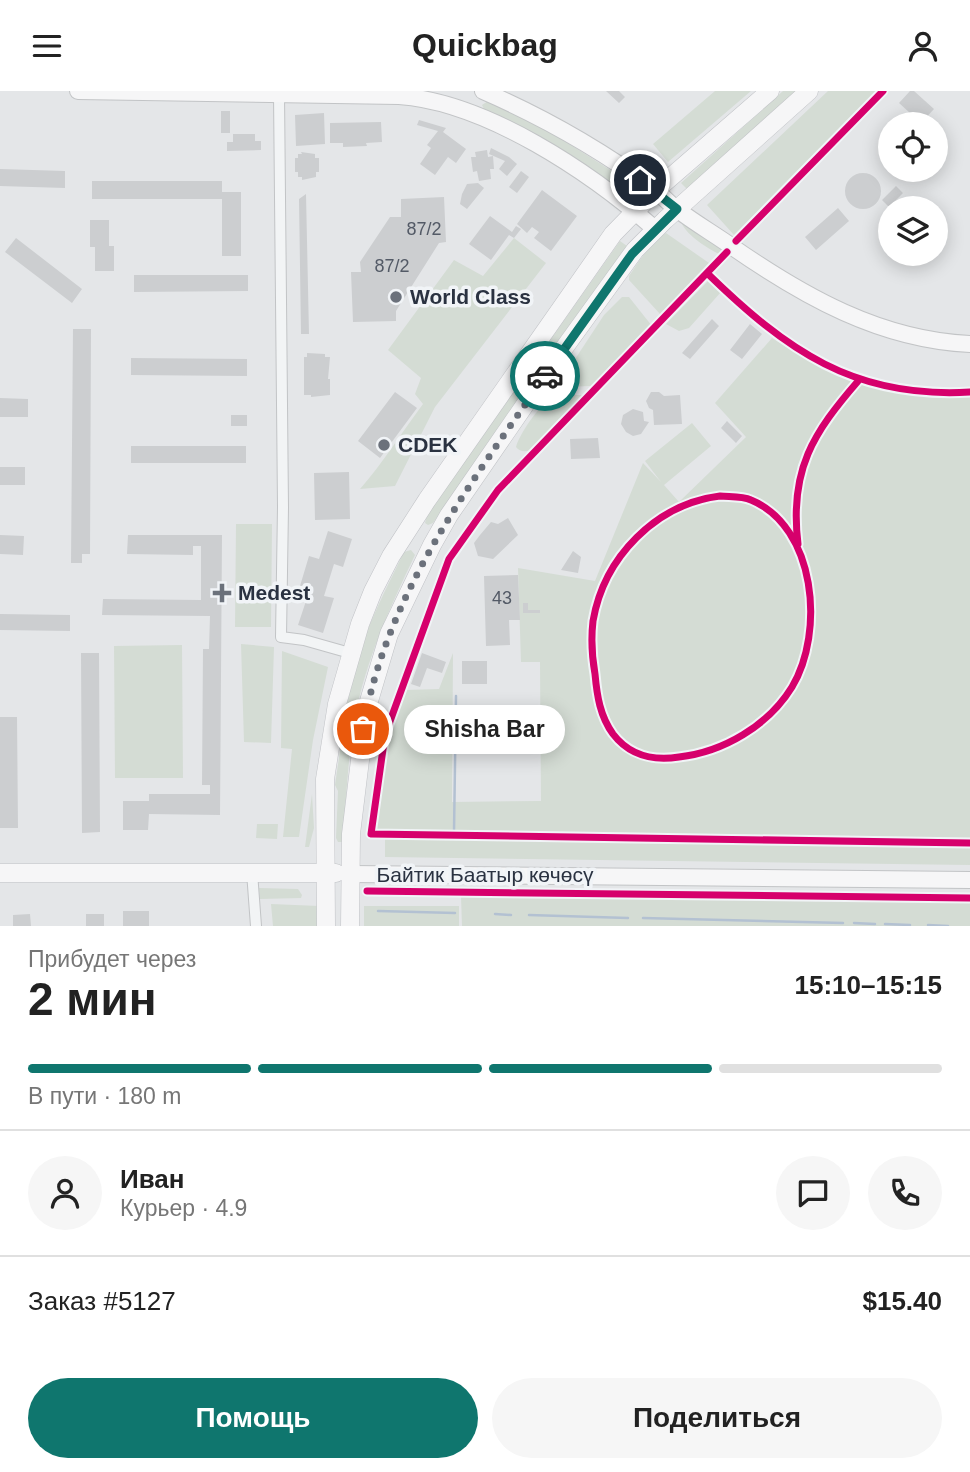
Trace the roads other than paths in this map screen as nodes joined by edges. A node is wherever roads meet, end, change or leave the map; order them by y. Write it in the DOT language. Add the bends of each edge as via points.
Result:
graph roads {
  1 [pos="78,91"];
  2 [pos="86,91"];
  3 [pos="481,91"];
  4 [pos="770,91"];
  5 [pos="809,91"];
  6 [pos="279,94"];
  7 [pos="471,112"];
  8 [pos="656,190"];
  9 [pos="677,209"];
  10 [pos="635,211"];
  11 [pos="655,229"];
  12 [pos="970,344"];
  13 [pos="408,528"];
  14 [pos="432,545"];
  15 [pos="350,653"];
  16 [pos="251,872"];
  17 [pos="0,873"];
  18 [pos="325,873"];
  19 [pos="350,874"];
  20 [pos="970,880"];
  21 [pos="256,926"];
  22 [pos="326,926"];
  23 [pos="350,926"];
  1 -- 2 [label="main road"];
  2 -- 6 [label="main road"];
  3 -- 7 [label="main road"];
  3 -- 8 [label="main road" via="554,124"];
  4 -- 8 [label="main road"];
  5 -- 9 [label="main road"];
  6 -- 7 [label="main road" via="419,97"];
  6 -- 15 [label="street" via="281,637"];
  7 -- 10 [label="main road" via="539,146"];
  8 -- 9 [label="main road"];
  8 -- 10 [label="main road"];
  9 -- 11 [label="main road"];
  9 -- 12 [label="main road" via="781,279 846,314 906,334"];
  10 -- 11 [label="main road"];
  10 -- 13 [label="main road" via="613,234"];
  11 -- 14 [label="main road" via="570,340"];
  13 -- 14 [label="main road"];
  13 -- 15 [label="main road" via="373,591"];
  14 -- 19 [label="main road" via="389,634 373,681 357,769"];
  15 -- 18 [label="main road" via="325,779"];
  16 -- 17 [label="main road, Байтик Баатыр көчөсү"];
  16 -- 18 [label="main road, Байтик Баатыр көчөсү"];
  16 -- 21 [label="street"];
  18 -- 19 [label="main road, Байтик Баатыр көчөсү"];
  18 -- 22 [label="main road"];
  19 -- 20 [label="main road, Байтик Баатыр көчөсү"];
  19 -- 23 [label="main road"];
}
